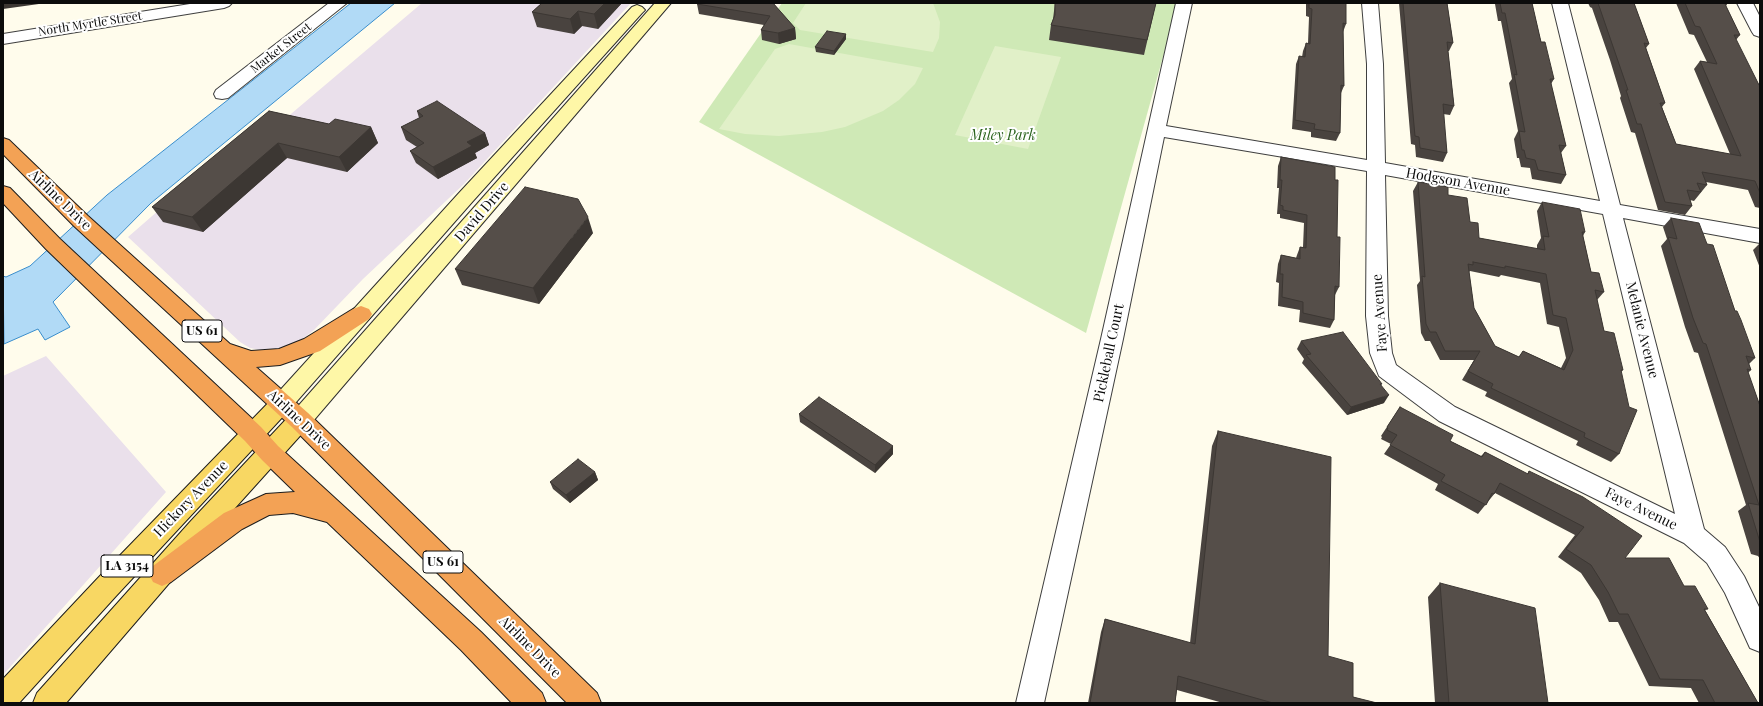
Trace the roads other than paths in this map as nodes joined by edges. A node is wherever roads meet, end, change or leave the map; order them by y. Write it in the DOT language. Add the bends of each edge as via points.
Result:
graph roads {
  1 [pos="224,3"];
  2 [pos="339,3"];
  3 [pos="644,3"];
  4 [pos="663,3"];
  5 [pos="1184,3"];
  6 [pos="1370,3"];
  7 [pos="1560,3"];
  8 [pos="1745,3"];
  9 [pos="1760,32"];
  10 [pos="3,38"];
  11 [pos="222,94"];
  12 [pos="1156,130"];
  13 [pos="3,144"];
  14 [pos="1375,167"];
  15 [pos="3,192"];
  16 [pos="1612,209"];
  17 [pos="1760,236"];
  18 [pos="361,314"];
  19 [pos="224,351"];
  20 [pos="291,412"];
  21 [pos="253,434"];
  22 [pos="270,453"];
  23 [pos="335,514"];
  24 [pos="1693,535"];
  25 [pos="162,574"];
  26 [pos="1760,639"];
  27 [pos="3,700"];
  28 [pos="47,703"];
  29 [pos="532,703"];
  30 [pos="587,703"];
  31 [pos="1030,703"];
  1 -- 10 [label="street, North Myrtle Street"];
  2 -- 11 [label="street, Market Street"];
  3 -- 18 [label="main road, David Drive"];
  4 -- 20 [label="main road, David Drive"];
  5 -- 12 [label="street, Pickleball Court"];
  6 -- 14 [label="street, Faye Avenue" via="1375,64"];
  7 -- 16 [label="street, Melanie Avenue"];
  8 -- 9 [label="street"];
  12 -- 14 [label="street, Hodgson Avenue"];
  12 -- 31 [label="street, Pickleball Court"];
  13 -- 19 [label="highway, Airline Drive / US 61" via="81,221"];
  14 -- 16 [label="street, Hodgson Avenue"];
  14 -- 24 [label="street, Faye Avenue" via="1377,316 1381,353 1387,370 1447,414"];
  15 -- 21 [label="highway, US 61" via="53,244"];
  16 -- 17 [label="street, Hodgson Avenue"];
  16 -- 24 [label="street, Melanie Avenue"];
  18 -- 19 [label="highway" via="312,345 280,357 251,359"];
  18 -- 20 [label="main road, David Drive"];
  19 -- 20 [label="highway, Airline Drive / US 61"];
  20 -- 21 [label="main road, Hickory Avenue / LA 3154"];
  20 -- 22 [label="main road, Hickory Avenue / LA 3154"];
  20 -- 30 [label="highway, Airline Drive / US 61"];
  21 -- 22 [label="highway, US 61"];
  21 -- 27 [label="main road, Hickory Avenue / LA 3154"];
  22 -- 23 [label="highway, US 61"];
  22 -- 25 [label="main road, Hickory Avenue / LA 3154"];
  23 -- 25 [label="highway" via="293,502 266,505 233,521"];
  23 -- 29 [label="highway, US 61"];
  24 -- 26 [label="street" via="1720,561 1735,585"];
  25 -- 28 [label="main road, Hickory Avenue / LA 3154"];
}
